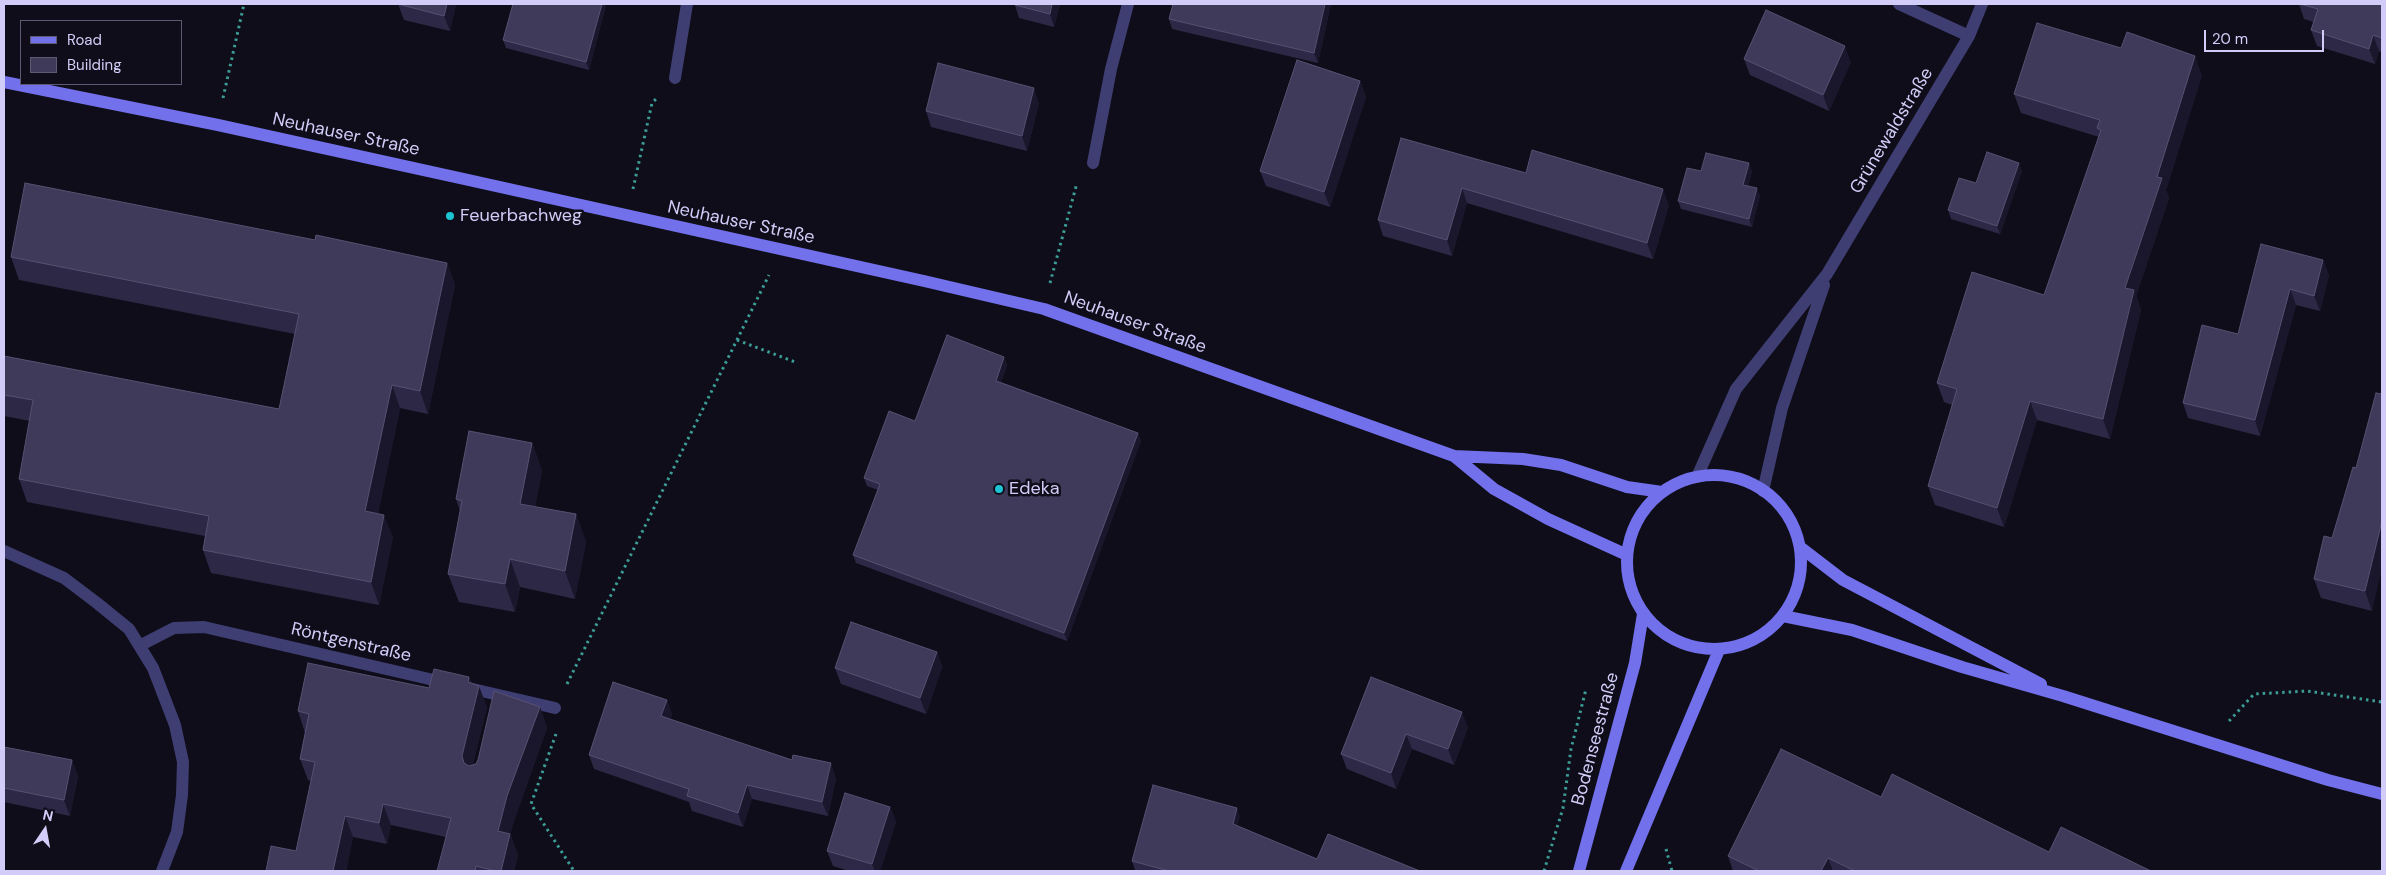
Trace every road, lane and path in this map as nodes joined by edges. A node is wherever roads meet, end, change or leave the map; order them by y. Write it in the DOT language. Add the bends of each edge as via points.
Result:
graph roads {
  1 [pos="244,4"];
  2 [pos="687,4"];
  3 [pos="1128,4"];
  4 [pos="1899,4"];
  5 [pos="1982,4"];
  6 [pos="1969,36"];
  7 [pos="676,78"];
  8 [pos="4,82"];
  9 [pos="218,125"];
  10 [pos="1093,163"];
  11 [pos="627,215"];
  12 [pos="781,250"];
  13 [pos="1828,274"];
  14 [pos="1044,309"];
  15 [pos="737,340"];
  16 [pos="795,362"];
  17 [pos="1454,456"];
  18 [pos="1697,477"];
  19 [pos="1763,491"];
  20 [pos="1662,492"];
  21 [pos="1800,547"];
  22 [pos="4,551"];
  23 [pos="1626,555"];
  24 [pos="1643,614"];
  25 [pos="1783,616"];
  26 [pos="141,645"];
  27 [pos="1719,650"];
  28 [pos="1586,689"];
  29 [pos="2063,696"];
  30 [pos="2382,702"];
  31 [pos="555,708"];
  32 [pos="2208,743"];
  33 [pos="2382,794"];
  34 [pos="162,871"];
  35 [pos="574,871"];
  36 [pos="1544,871"];
  37 [pos="1579,871"];
  38 [pos="1626,871"];
  1 -- 9 [label="path"];
  2 -- 7 [label="street"];
  3 -- 10 [label="street" via="1111,69"];
  4 -- 6 [label="street"];
  5 -- 6 [label="street, Grünewaldstraße"];
  6 -- 13 [label="street, Grünewaldstraße"];
  7 -- 11 [label="path" via="652,103"];
  8 -- 9 [label="street, Neuhauser Straße"];
  9 -- 11 [label="street, Neuhauser Straße"];
  10 -- 14 [label="path" via="1076,185"];
  11 -- 12 [label="street, Neuhauser Straße"];
  12 -- 14 [label="street, Neuhauser Straße"];
  12 -- 15 [label="path"];
  13 -- 18 [label="street, Grünewaldstraße" via="1736,389"];
  13 -- 19 [label="street, Grünewaldstraße" via="1782,408"];
  14 -- 17 [label="street, Neuhauser Straße"];
  15 -- 16 [label="path"];
  15 -- 31 [label="path"];
  17 -- 20 [label="street, Neuhauser Straße" via="1523,459 1562,465 1626,487"];
  17 -- 23 [label="street, Neuhauser Straße" via="1494,488 1548,519"];
  18 -- 19 [label="street" via="1731,477"];
  18 -- 20 [label="street"];
  19 -- 21 [label="street" via="1780,506 1793,525"];
  20 -- 23 [label="street" via="1644,510 1632,531"];
  21 -- 25 [label="street" via="1799,583"];
  21 -- 29 [label="street" via="1843,580"];
  22 -- 26 [label="street" via="64,578 129,629"];
  23 -- 24 [label="street" via="1630,586"];
  24 -- 27 [label="street" via="1664,634 1690,646"];
  24 -- 37 [label="street, Bodenseestraße" via="1635,663"];
  25 -- 27 [label="street" via="1754,640"];
  25 -- 29 [label="street" via="1852,630"];
  26 -- 31 [label="street, Röntgenstraße" via="174,628 204,627 497,699"];
  26 -- 34 [label="street" via="175,724 183,762 177,832"];
  27 -- 38 [label="street"];
  28 -- 36 [label="path" via="1571,749 1563,808"];
  29 -- 32 [label="street"];
  30 -- 32 [label="path" via="2307,691 2254,694"];
  31 -- 35 [label="path" via="558,727 531,804"];
  32 -- 33 [label="street"];
}
